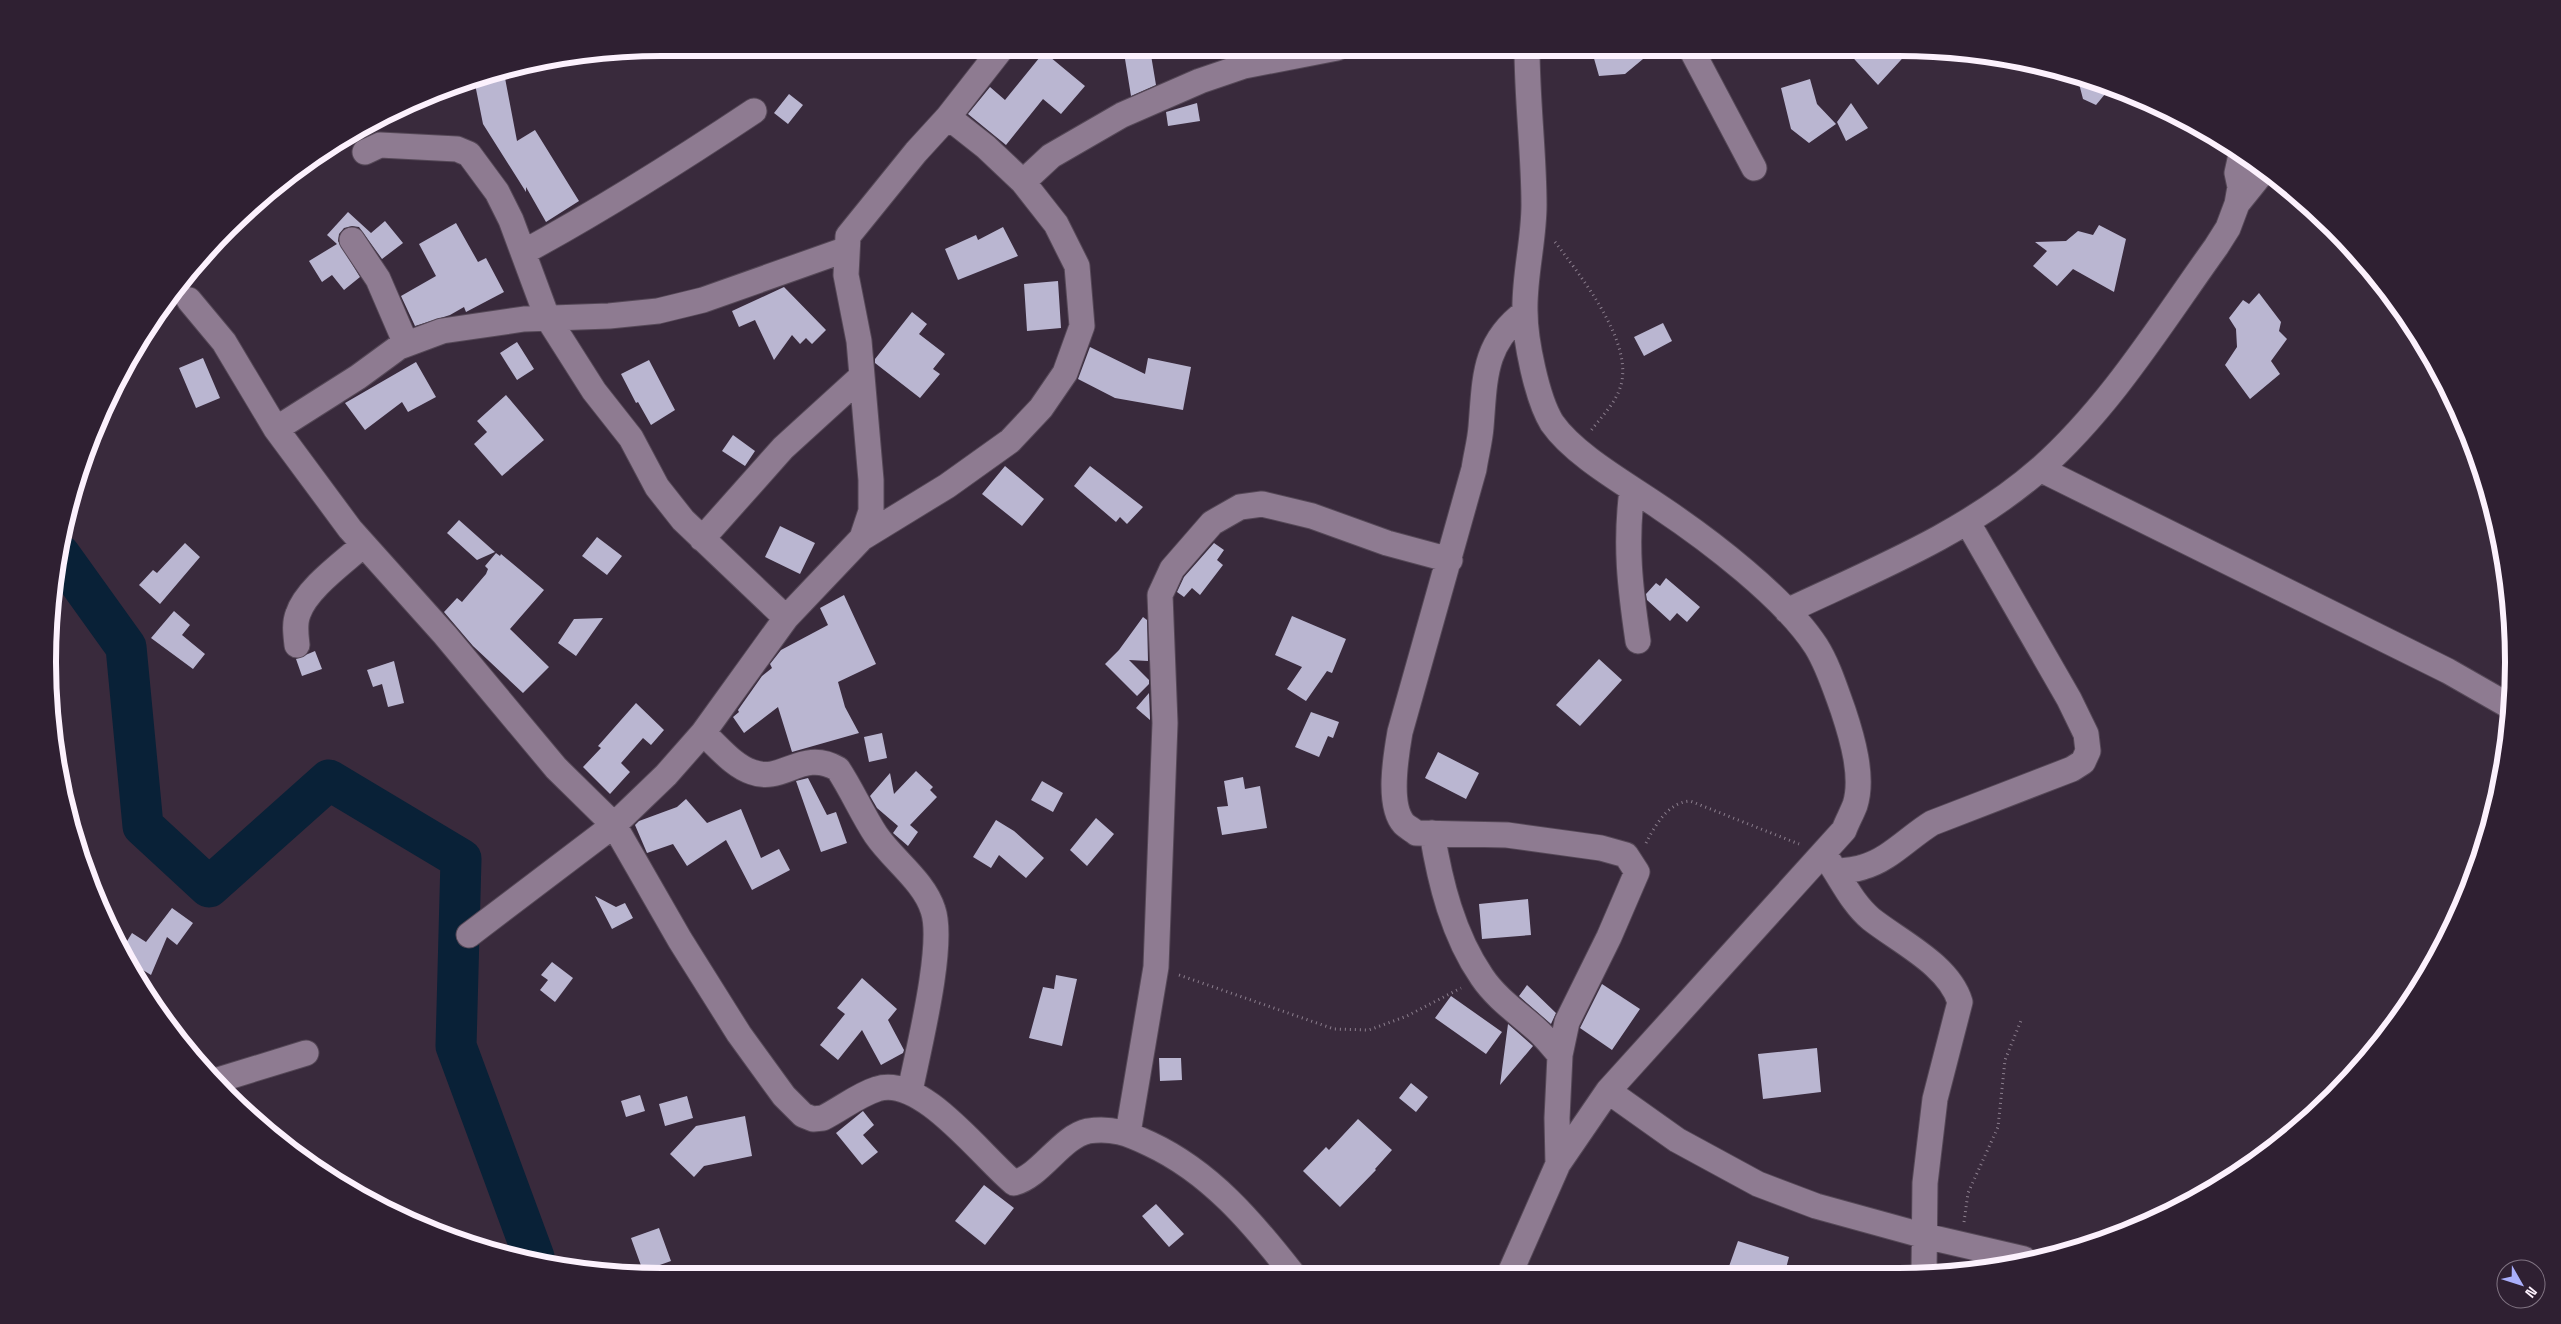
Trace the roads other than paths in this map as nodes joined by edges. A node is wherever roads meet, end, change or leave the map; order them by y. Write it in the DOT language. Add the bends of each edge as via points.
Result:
graph roads {
  1 [pos="996,56"];
  2 [pos="1296,56"];
  3 [pos="1526,56"];
  4 [pos="1695,56"];
  5 [pos="754,111"];
  6 [pos="948,117"];
  7 [pos="365,152"];
  8 [pos="2240,161"];
  9 [pos="1754,168"];
  10 [pos="2261,176"];
  11 [pos="1023,182"];
  12 [pos="2237,204"];
  13 [pos="352,240"];
  14 [pos="847,249"];
  15 [pos="524,252"];
  16 [pos="189,300"];
  17 [pos="1525,312"];
  18 [pos="547,317"];
  19 [pos="406,344"];
  20 [pos="862,376"];
  21 [pos="276,429"];
  22 [pos="2040,469"];
  23 [pos="1632,490"];
  24 [pos="1968,522"];
  25 [pos="862,538"];
  26 [pos="702,539"];
  27 [pos="363,545"];
  28 [pos="1450,560"];
  29 [pos="1787,611"];
  30 [pos="786,618"];
  31 [pos="1638,642"];
  32 [pos="297,646"];
  33 [pos="2503,702"];
  34 [pos="704,733"];
  35 [pos="614,825"];
  36 [pos="1432,833"];
  37 [pos="1830,863"];
  38 [pos="469,935"];
  39 [pos="306,1053"];
  40 [pos="1560,1054"];
  41 [pos="223,1078"];
  42 [pos="910,1091"];
  43 [pos="1608,1091"];
  44 [pos="1128,1133"];
  45 [pos="1558,1164"];
  46 [pos="1924,1236"];
  47 [pos="2013,1257"];
  48 [pos="1924,1267"];
  49 [pos="1288,1268"];
  50 [pos="1512,1268"];
  1 -- 6 [label="street"];
  2 -- 11 [label="street" via="1244,66 1200,81 1106,124 1051,156"];
  3 -- 17 [label="street" via="1534,214"];
  4 -- 9 [label="street"];
  5 -- 15 [label="street" via="656,176"];
  6 -- 11 [label="street"];
  6 -- 14 [label="street" via="848,236"];
  7 -- 15 [label="street" via="380,145 457,149 469,154 497,192"];
  8 -- 12 [label="street"];
  10 -- 12 [label="street"];
  11 -- 25 [label="street" via="1056,224 1077,266 1082,326 1065,373 1041,408 1010,441 947,486"];
  12 -- 22 [label="street" via="2216,247 2133,363 2099,407"];
  13 -- 19 [label="street" via="378,279"];
  14 -- 18 [label="street" via="703,300 658,312"];
  14 -- 20 [label="street" via="846,275 859,341"];
  15 -- 18 [label="street"];
  16 -- 21 [label="street" via="224,342"];
  17 -- 23 [label="street" via="1534,371 1553,423 1578,448"];
  17 -- 28 [label="street" via="1508,325 1490,355 1474,469"];
  18 -- 19 [label="street" via="442,331"];
  18 -- 26 [label="street" via="594,391 631,438 657,487"];
  19 -- 21 [label="street"];
  20 -- 25 [label="street" via="871,511"];
  20 -- 26 [label="street" via="783,448"];
  21 -- 27 [label="street"];
  22 -- 24 [label="street"];
  22 -- 33 [label="street" via="2448,671"];
  23 -- 29 [label="street" via="1661,507 1742,569"];
  23 -- 31 [label="street" via="1627,562"];
  24 -- 29 [label="street"];
  24 -- 37 [label="street" via="2069,699 2086,734 2088,751 2083,762 2072,769 1932,823 1880,860 1863,868"];
  25 -- 30 [label="street"];
  26 -- 30 [label="street"];
  27 -- 32 [label="street" via="305,601 297,615"];
  27 -- 35 [label="street" via="445,634 556,768"];
  28 -- 36 [label="street" via="1409,697 1395,762 1395,803 1403,824 1416,833"];
  28 -- 44 [label="street" via="1387,543 1312,516 1262,504 1240,507 1212,523 1172,569 1160,595 1165,723 1156,967"];
  29 -- 37 [label="street" via="1816,645 1829,672 1847,721 1856,762 1858,788 1855,804"];
  30 -- 34 [label="street"];
  34 -- 35 [label="street" via="666,776"];
  34 -- 42 [label="street" via="730,758 751,772 771,773 813,761 838,769 876,835 924,892 934,911 936,932 932,975"];
  35 -- 38 [label="street"];
  35 -- 42 [label="street" via="739,1034 784,1096 803,1115 823,1118 878,1088 895,1087"];
  36 -- 40 [label="street" via="1444,893 1482,977"];
  36 -- 40 [label="street" via="1544,838 1626,855 1635,866 1637,872 1609,937 1567,1022"];
  37 -- 43 [label="street"];
  37 -- 46 [label="street" via="1854,901 1947,977 1960,1002 1936,1099 1925,1183"];
  39 -- 41 [label="street"];
  40 -- 45 [label="street"];
  42 -- 44 [label="street" via="946,1116 1014,1183 1026,1180 1046,1159 1086,1132 1116,1129"];
  43 -- 45 [label="street"];
  43 -- 46 [label="street" via="1677,1140 1758,1184 1816,1206"];
  44 -- 49 [label="street" via="1177,1156 1217,1187 1259,1231"];
  45 -- 50 [label="street"];
  46 -- 47 [label="street"];
  46 -- 48 [label="street"];
}
